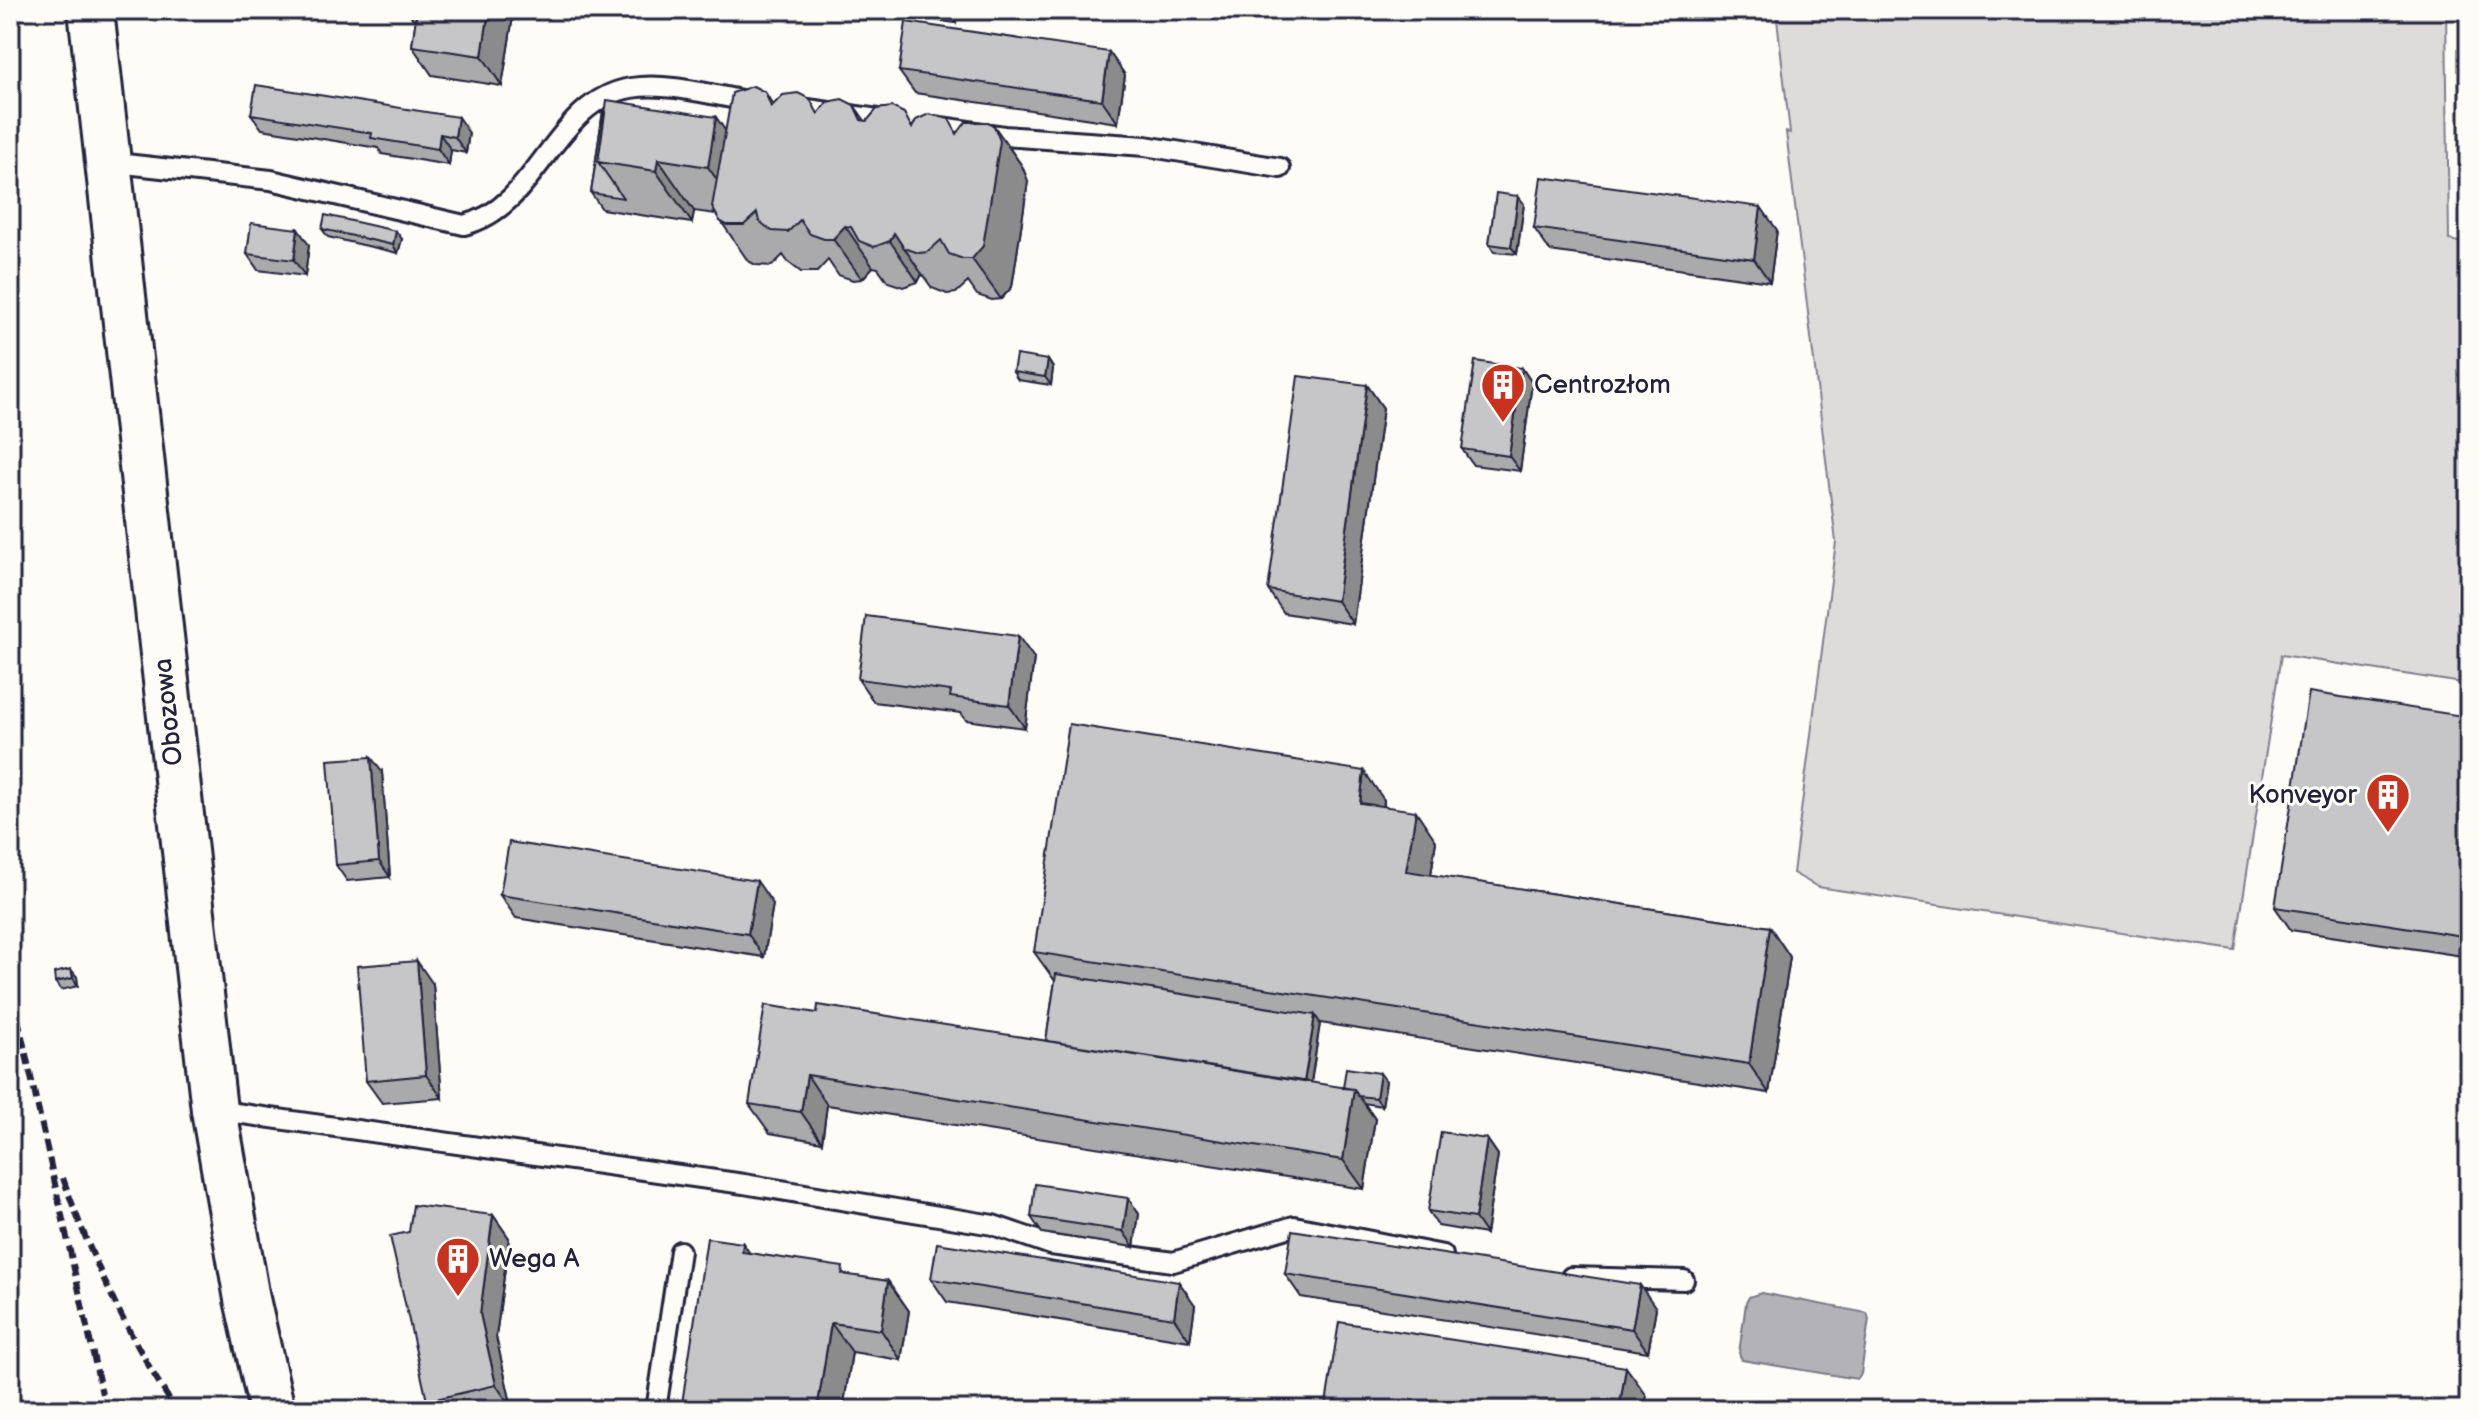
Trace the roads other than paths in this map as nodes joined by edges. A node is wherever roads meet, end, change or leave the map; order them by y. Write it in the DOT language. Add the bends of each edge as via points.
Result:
graph roads {
  1 [pos="91,10"];
  2 [pos="107,162"];
  3 [pos="1280,168"];
  4 [pos="214,1110"];
  5 [pos="680,1251"];
  6 [pos="1458,1257"];
  7 [pos="1548,1274"];
  8 [pos="1684,1280"];
  9 [pos="272,1410"];
  10 [pos="656,1410"];
  1 -- 2 [label="street, Obozowa"];
  2 -- 3 [label="lane" via="271,180 464,225 495,214 596,101 622,90 651,88 1004,136 1145,146"];
  2 -- 4 [label="street, Obozowa"];
  4 -- 6 [label="lane" via="744,1184 993,1225 1051,1245 1173,1262 1294,1226"];
  4 -- 9 [label="street, Obozowa"];
  5 -- 10 [label="lane"];
  7 -- 8 [label="lane"];
}
